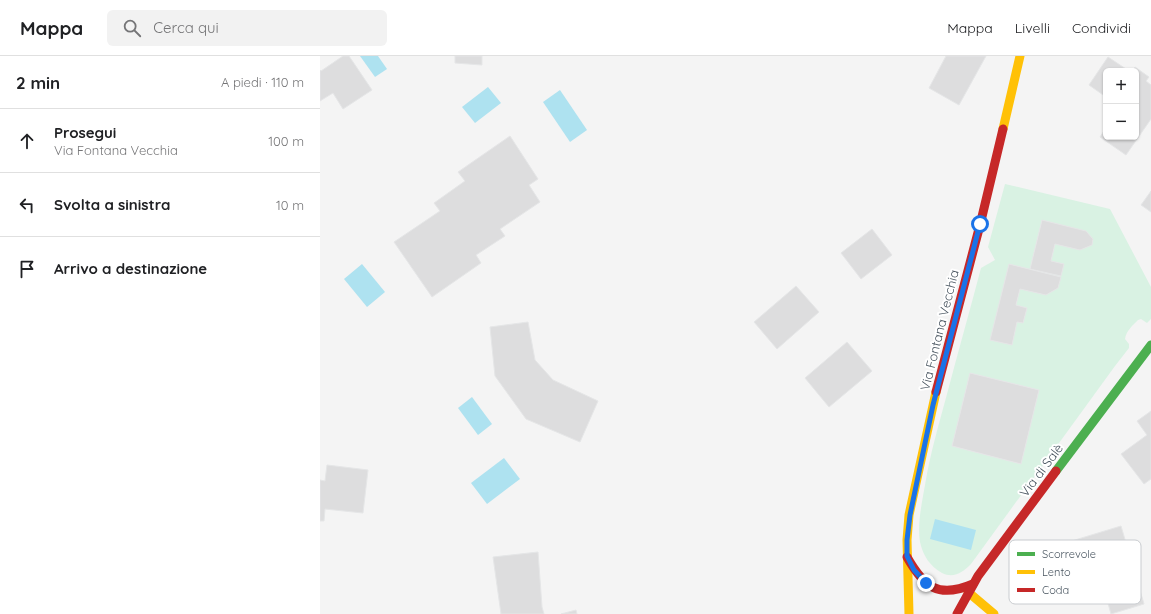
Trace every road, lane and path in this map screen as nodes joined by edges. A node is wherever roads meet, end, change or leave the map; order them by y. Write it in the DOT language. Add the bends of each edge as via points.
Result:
graph roads {
  1 [pos="1020,56"];
  2 [pos="1151,345"];
  3 [pos="907,556"];
  4 [pos="973,584"];
  5 [pos="968,592"];
  6 [pos="909,614"];
  7 [pos="957,614"];
  8 [pos="994,614"];
  1 -- 3 [label="street, Via Fontana Vecchia" via="926,433 910,515"];
  2 -- 4 [label="street, Via di Salè"];
  3 -- 4 [label="street" via="914,570 934,588 958,590"];
  3 -- 6 [label="street, Via Fontana Vecchia"];
  4 -- 5 [label="street, Via di Salè"];
  5 -- 7 [label="street, Via di Salè"];
  5 -- 8 [label="street"];
}
